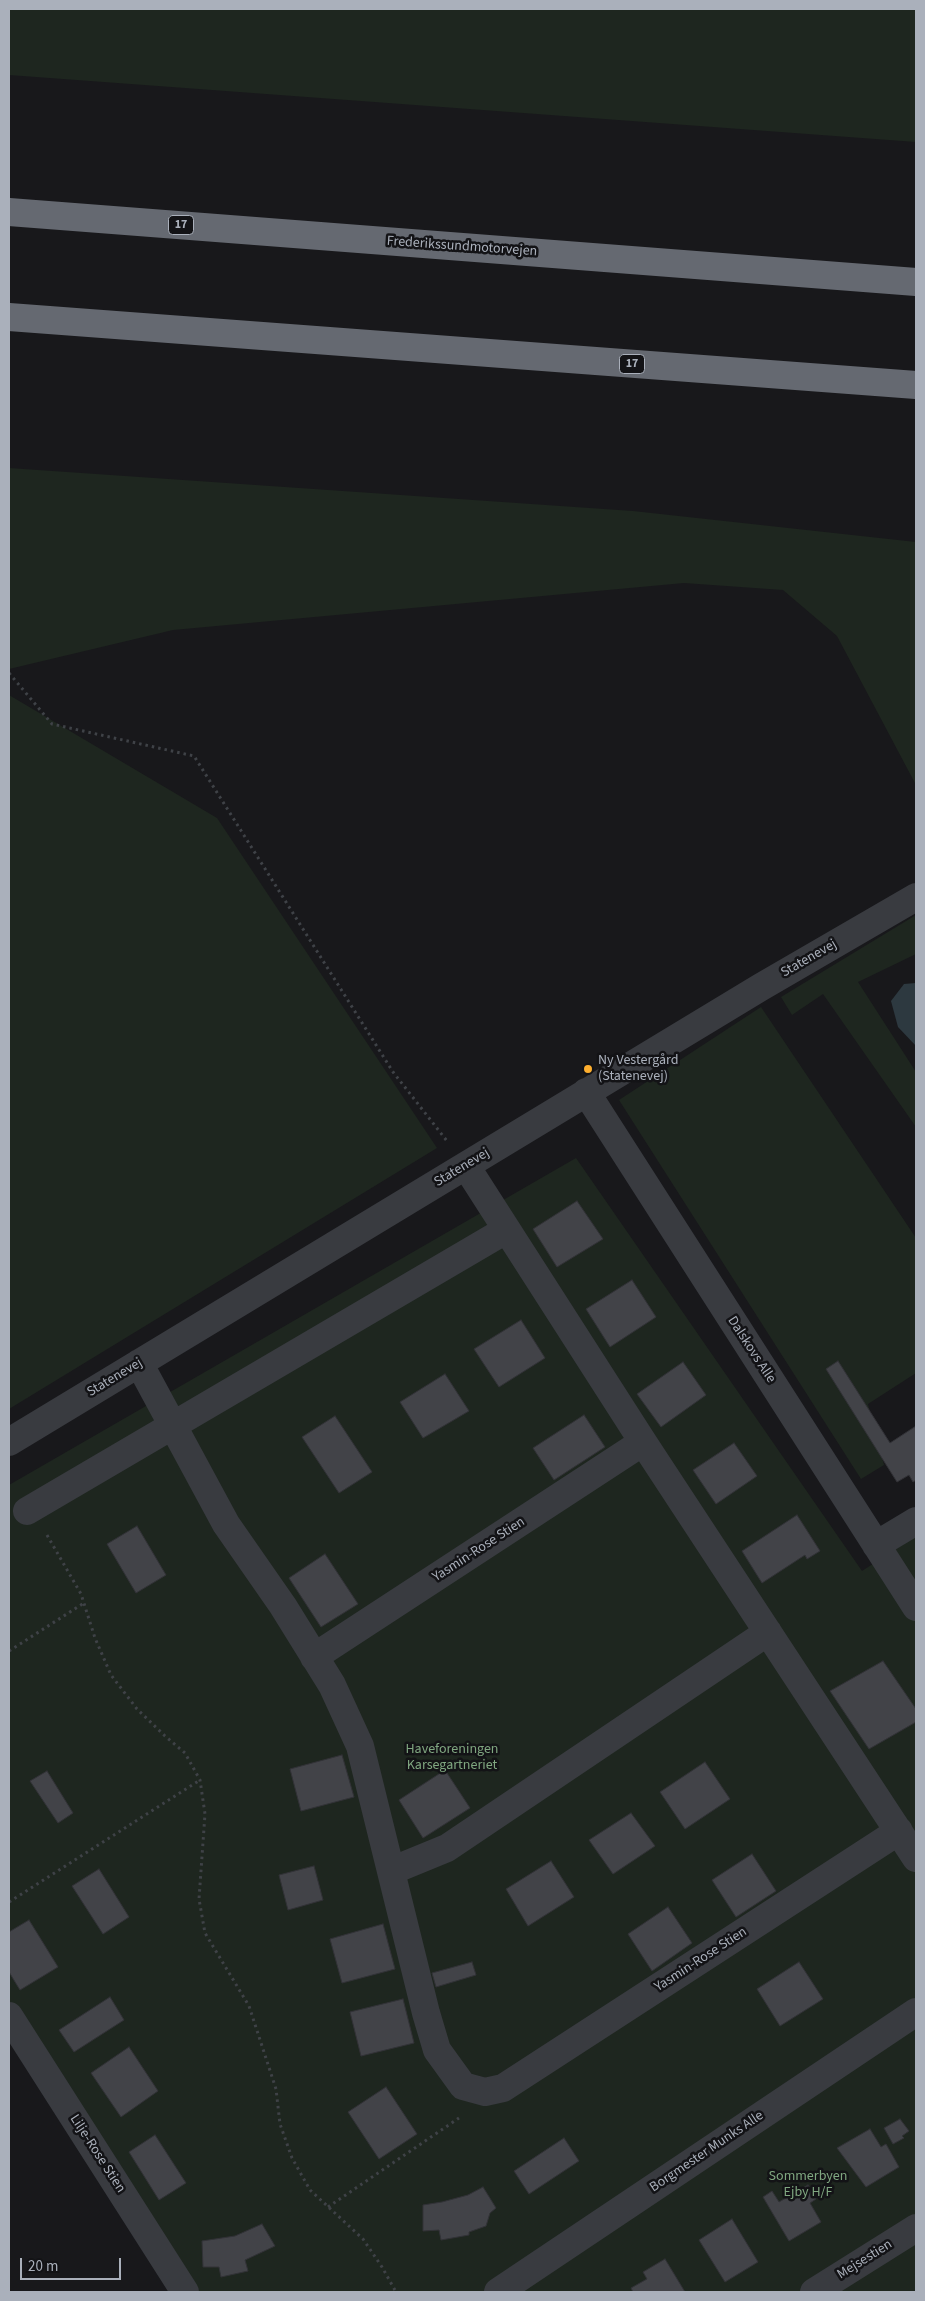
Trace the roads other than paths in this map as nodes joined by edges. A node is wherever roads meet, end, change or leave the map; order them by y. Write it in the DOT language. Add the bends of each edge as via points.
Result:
graph roads {
  1 [pos="9,212"];
  2 [pos="916,282"];
  3 [pos="9,317"];
  4 [pos="916,386"];
  5 [pos="916,897"];
  6 [pos="586,1092"];
  7 [pos="466,1166"];
  8 [pos="506,1230"];
  9 [pos="139,1363"];
  10 [pos="173,1426"];
  11 [pos="9,1442"];
  12 [pos="643,1442"];
  13 [pos="27,1511"];
  14 [pos="916,1521"];
  15 [pos="876,1545"];
  16 [pos="916,1607"];
  17 [pos="768,1632"];
  18 [pos="314,1657"];
  19 [pos="899,1831"];
  20 [pos="916,1858"];
  21 [pos="390,1871"];
  22 [pos="916,2012"];
  23 [pos="9,2016"];
  24 [pos="916,2228"];
  25 [pos="185,2292"];
  26 [pos="498,2292"];
  27 [pos="814,2292"];
  1 -- 2 [label="highway, Frederikssundmotorvejen / 17"];
  3 -- 4 [label="highway, 17"];
  5 -- 6 [label="street, Statenevej"];
  6 -- 7 [label="street, Statenevej"];
  6 -- 15 [label="street, Dalskovs Alle"];
  7 -- 8 [label="street"];
  7 -- 9 [label="street, Statenevej"];
  8 -- 10 [label="street"];
  8 -- 12 [label="street"];
  9 -- 10 [label="street, Yasmin-Rose Stien"];
  9 -- 11 [label="street, Statenevej"];
  10 -- 13 [label="street"];
  10 -- 18 [label="street, Yasmin-Rose Stien" via="226,1524"];
  12 -- 17 [label="street"];
  12 -- 18 [label="street, Yasmin-Rose Stien"];
  14 -- 15 [label="street"];
  15 -- 16 [label="street, Dalskovs Alle"];
  17 -- 19 [label="street"];
  17 -- 21 [label="street" via="447,1848"];
  18 -- 21 [label="street, Yasmin-Rose Stien" via="332,1686 360,1746"];
  19 -- 20 [label="street"];
  19 -- 21 [label="street, Yasmin-Rose Stien" via="503,2088 486,2092 463,2086 437,2050"];
  22 -- 26 [label="street, Borgmester Munks Alle"];
  23 -- 25 [label="street, Lilje-Rose Stien"];
  24 -- 27 [label="street, Mejsestien"];
}
